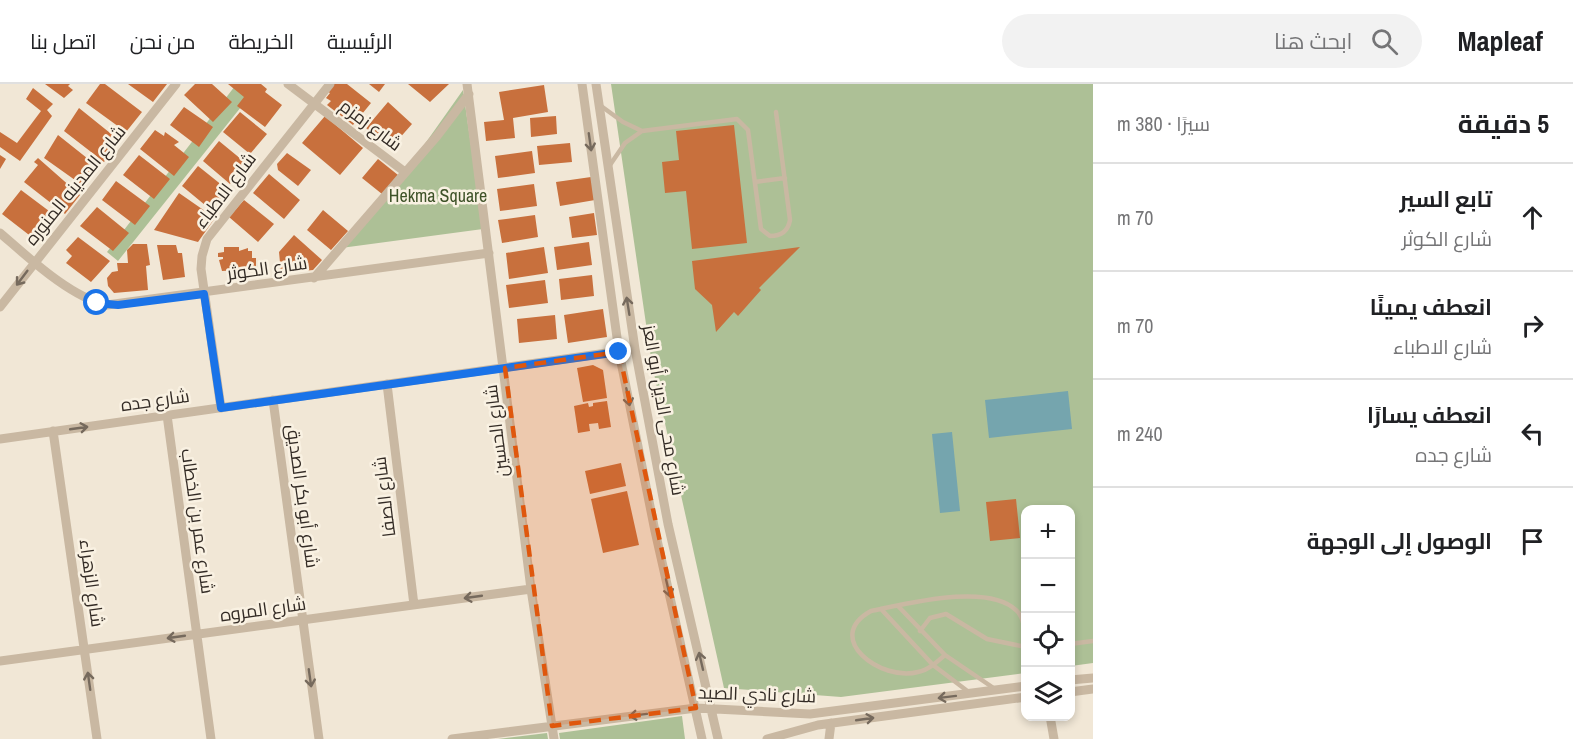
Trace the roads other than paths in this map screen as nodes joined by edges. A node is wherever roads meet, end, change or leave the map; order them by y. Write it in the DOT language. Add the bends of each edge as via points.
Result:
graph roads {
  1 [pos="176,84"];
  2 [pos="288,84"];
  3 [pos="330,84"];
  4 [pos="467,84"];
  5 [pos="582,84"];
  6 [pos="596,84"];
  7 [pos="469,94"];
  8 [pos="314,103"];
  9 [pos="598,103"];
  10 [pos="776,112"];
  11 [pos="642,131"];
  12 [pos="608,171"];
  13 [pos="405,172"];
  14 [pos="785,178"];
  15 [pos="754,182"];
  16 [pos="0,233"];
  17 [pos="489,253"];
  18 [pos="34,262"];
  19 [pos="314,278"];
  20 [pos="204,294"];
  21 [pos="0,307"];
  22 [pos="635,349"];
  23 [pos="619,352"];
  24 [pos="504,368"];
  25 [pos="387,384"];
  26 [pos="273,400"];
  27 [pos="221,408"];
  28 [pos="167,415"];
  29 [pos="53,431"];
  30 [pos="0,439"];
  31 [pos="531,589"];
  32 [pos="414,605"];
  33 [pos="897,606"];
  34 [pos="881,609"];
  35 [pos="1021,618"];
  36 [pos="303,620"];
  37 [pos="920,631"];
  38 [pos="197,634"];
  39 [pos="1093,641"];
  40 [pos="1075,643"];
  41 [pos="1021,646"];
  42 [pos="85,650"];
  43 [pos="945,655"];
  44 [pos="0,661"];
  45 [pos="933,665"];
  46 [pos="1093,678"];
  47 [pos="1075,680"];
  48 [pos="1021,687"];
  49 [pos="1093,689"];
  50 [pos="997,690"];
  51 [pos="1075,691"];
  52 [pos="971,694"];
  53 [pos="1021,698"];
  54 [pos="712,707"];
  55 [pos="696,708"];
  56 [pos="1051,721"];
  57 [pos="831,723"];
  58 [pos="552,726"];
  59 [pos="97,739"];
  60 [pos="211,739"];
  61 [pos="319,739"];
  62 [pos="452,739"];
  63 [pos="554,739"];
  64 [pos="702,739"];
  65 [pos="718,739"];
  66 [pos="767,739"];
  67 [pos="829,739"];
  68 [pos="1054,739"];
  1 -- 18 [label="street, شارع المدينه المنوره"];
  2 -- 8 [label="street, شارع زمزم"];
  3 -- 8 [label="street, شارع الاطباء"];
  4 -- 7 [label="street, شارع الحسين"];
  5 -- 23 [label="street, شارع محى الدين أبو العز, one-way"];
  6 -- 9 [label="street, شارع محى الدين أبو العز"];
  7 -- 13 [label="street"];
  7 -- 17 [label="street, شارع الحسين"];
  8 -- 13 [label="street, شارع زمزم"];
  8 -- 20 [label="street, شارع الاطباء" via="207,239 201,261"];
  9 -- 11 [label="lane" via="614,117"];
  9 -- 12 [label="street, شارع محى الدين أبو العز"];
  10 -- 14 [label="lane"];
  11 -- 12 [label="lane" via="625,143"];
  11 -- 15 [label="lane" via="731,119 742,121 748,130"];
  22 -- 12 [label="street, شارع محى الدين أبو العز, one-way"];
  13 -- 19 [label="street"];
  14 -- 15 [label="lane"];
  14 -- 15 [label="lane" via="789,226 776,236 761,229"];
  16 -- 18 [label="street, شارع الكوثر"];
  17 -- 19 [label="street, شارع الكوثر"];
  17 -- 24 [label="street, شارع الحسين"];
  18 -- 20 [label="street, شارع الكوثر" via="87,299 107,305"];
  18 -- 21 [label="street, شارع المدينه المنوره, one-way"];
  19 -- 20 [label="street, شارع الكوثر"];
  20 -- 27 [label="street, شارع الاطباء"];
  22 -- 23 [label="street, شارع جده"];
  54 -- 22 [label="street, شارع محى الدين أبو العز, one-way" via="668,524"];
  23 -- 24 [label="street, شارع جده"];
  23 -- 55 [label="street, شارع محى الدين أبو العز, one-way"];
  24 -- 25 [label="street, شارع جده"];
  24 -- 31 [label="street, شارع الحسين"];
  25 -- 26 [label="street, شارع جده"];
  25 -- 32 [label="street, شارع الصفا"];
  26 -- 27 [label="street, شارع جده"];
  26 -- 36 [label="street, شارع أبو بكر الصديق"];
  27 -- 28 [label="street, شارع جده"];
  29 -- 28 [label="street, شارع جده, one-way"];
  28 -- 38 [label="street, شارع عمر بن الخطاب"];
  29 -- 30 [label="street, شارع جده"];
  29 -- 42 [label="street, شارع الزهراء"];
  31 -- 32 [label="street, شارع المروه, one-way"];
  31 -- 58 [label="street, شارع الحسين"];
  32 -- 36 [label="street, شارع المروه"];
  33 -- 34 [label="lane"];
  33 -- 35 [label="lane" via="965,597 993,598 1017,611"];
  33 -- 37 [label="lane"];
  34 -- 45 [label="lane"];
  34 -- 45 [label="lane" via="862,616 856,624 854,645 859,654 893,672 919,672"];
  36 -- 38 [label="street, شارع المروه"];
  36 -- 61 [label="street, شارع أبو بكر الصديق, one-way"];
  37 -- 41 [label="lane" via="930,618 946,614 987,639"];
  37 -- 43 [label="lane"];
  38 -- 42 [label="street, شارع المروه, one-way"];
  38 -- 60 [label="street, شارع عمر بن الخطاب"];
  39 -- 40 [label="lane"];
  42 -- 44 [label="street, شارع المروه"];
  59 -- 42 [label="street, شارع الزهراء, one-way"];
  43 -- 45 [label="lane"];
  43 -- 50 [label="lane"];
  45 -- 52 [label="lane"];
  46 -- 47 [label="street"];
  48 -- 50 [label="street, شارع نادي الصيد"];
  49 -- 51 [label="street"];
  50 -- 52 [label="street, شارع نادي الصيد"];
  52 -- 54 [label="street, شارع نادي الصيد, one-way" via="810,714"];
  57 -- 53 [label="street, شارع نادي الصيد, one-way"];
  54 -- 55 [label="street, شارع نادي الصيد"];
  54 -- 65 [label="street, شارع محى الدين أبو العز"];
  55 -- 58 [label="street, شارع نادي الصيد, one-way"];
  55 -- 64 [label="street, شارع محى الدين أبو العز"];
  56 -- 68 [label="street"];
  57 -- 66 [label="street, شارع نادي الصيد"];
  57 -- 67 [label="street"];
  58 -- 62 [label="street, شارع نادي الصيد"];
  58 -- 63 [label="street, شارع الحسين"];
}
